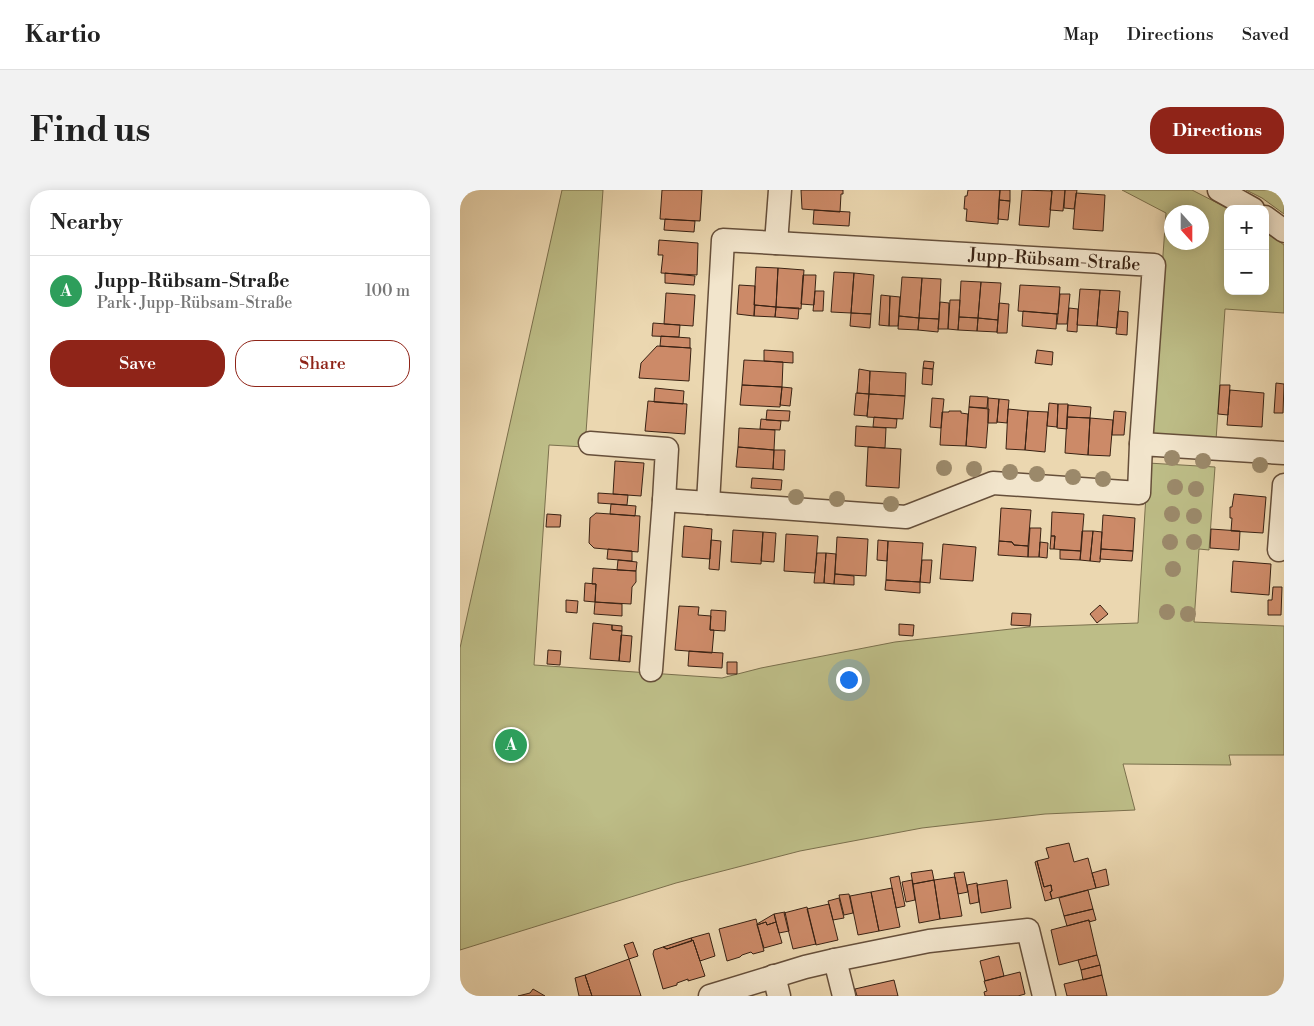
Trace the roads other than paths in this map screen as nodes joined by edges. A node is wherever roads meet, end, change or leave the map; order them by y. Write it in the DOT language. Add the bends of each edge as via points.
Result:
graph roads {
  1 [pos="780,190"];
  2 [pos="1219,190"];
  3 [pos="1247,205"];
  4 [pos="1269,220"];
  5 [pos="1284,231"];
  6 [pos="776,243"];
  7 [pos="590,443"];
  8 [pos="1141,444"];
  9 [pos="1284,454"];
  10 [pos="1284,486"];
  11 [pos="664,500"];
  12 [pos="708,503"];
  13 [pos="1279,550"];
  14 [pos="651,670"];
  15 [pos="835,960"];
  16 [pos="776,986"];
  17 [pos="710,996"];
  18 [pos="844,996"];
  19 [pos="1044,996"];
  1 -- 6 [label="street"];
  2 -- 3 [label="street"];
  4 -- 5 [label="street"];
  6 -- 8 [label="street, Jupp-Rübsam-Straße" via="1154,265"];
  6 -- 12 [label="street, Jupp-Rübsam-Straße" via="723,240"];
  7 -- 11 [label="street" via="667,449"];
  8 -- 9 [label="street"];
  8 -- 12 [label="street, Jupp-Rübsam-Straße" via="1139,493 994,483 906,517"];
  10 -- 13 [label="street"];
  11 -- 12 [label="street, Jupp-Rübsam-Straße"];
  11 -- 14 [label="street"];
  15 -- 16 [label="street"];
  15 -- 18 [label="street"];
  15 -- 19 [label="street" via="929,940 1028,930"];
  16 -- 17 [label="street"];
}
